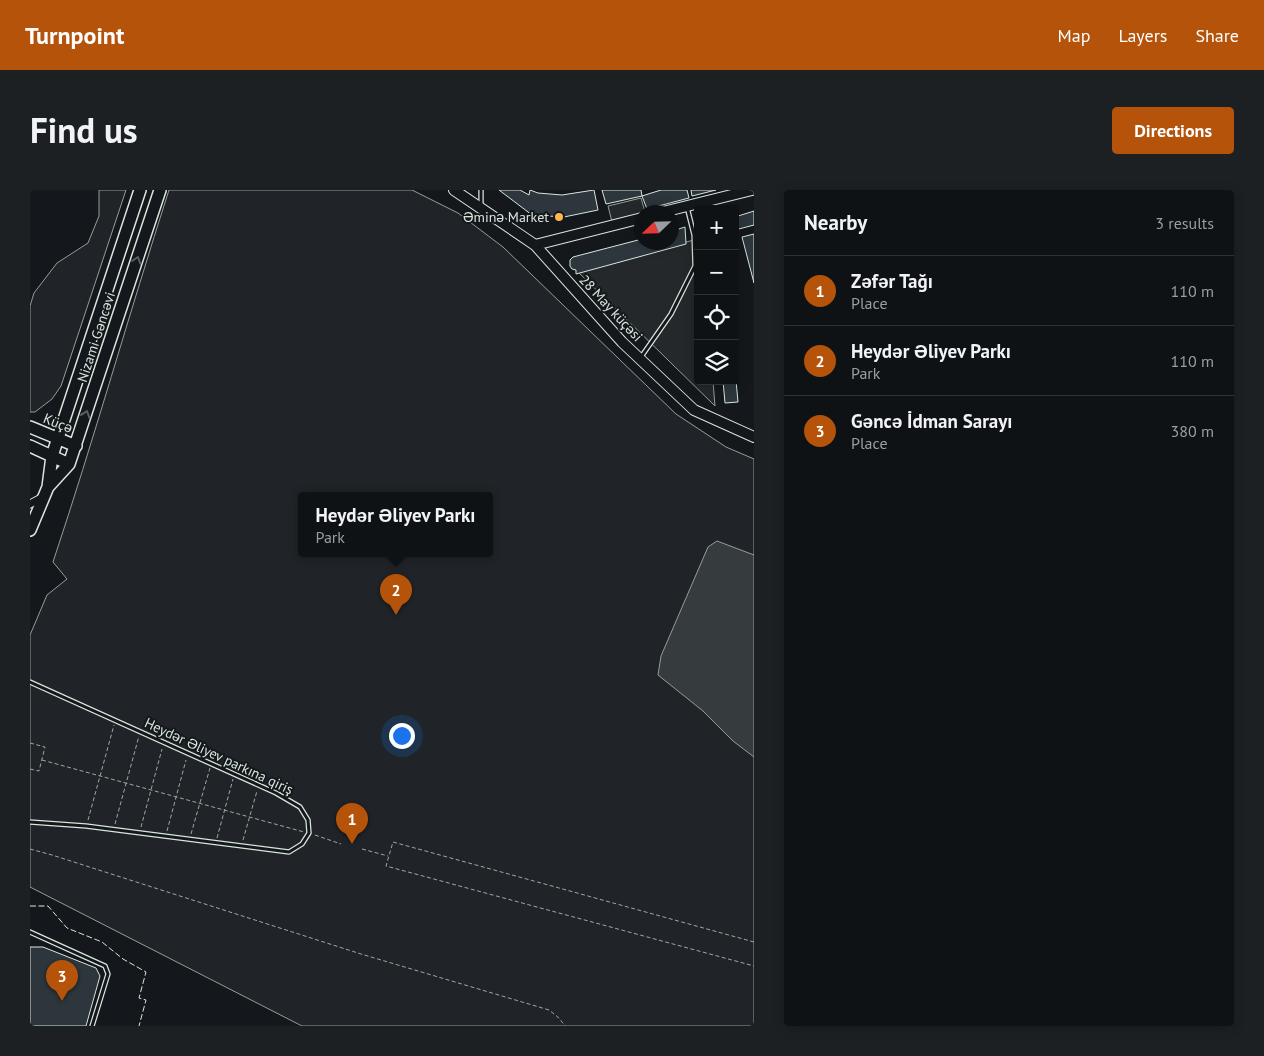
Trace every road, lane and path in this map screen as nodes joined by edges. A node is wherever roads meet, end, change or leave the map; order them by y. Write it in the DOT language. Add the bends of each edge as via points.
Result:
graph roads {
  1 [pos="140,190"];
  2 [pos="160,190"];
  3 [pos="454,190"];
  4 [pos="481,190"];
  5 [pos="752,190"];
  6 [pos="687,206"];
  7 [pos="679,208"];
  8 [pos="481,209"];
  9 [pos="634,220"];
  10 [pos="534,245"];
  11 [pos="640,358"];
  12 [pos="30,427"];
  13 [pos="754,437"];
  14 [pos="58,438"];
  15 [pos="30,446"];
  16 [pos="76,446"];
  17 [pos="52,456"];
  18 [pos="69,464"];
  19 [pos="46,492"];
  20 [pos="30,504"];
  21 [pos="30,530"];
  22 [pos="30,682"];
  23 [pos="116,720"];
  24 [pos="140,732"];
  25 [pos="164,742"];
  26 [pos="30,743"];
  27 [pos="188,753"];
  28 [pos="42,760"];
  29 [pos="212,764"];
  30 [pos="30,768"];
  31 [pos="235,774"];
  32 [pos="100,775"];
  33 [pos="126,783"];
  34 [pos="259,785"];
  35 [pos="151,789"];
  36 [pos="176,796"];
  37 [pos="200,803"];
  38 [pos="225,810"];
  39 [pos="250,817"];
  40 [pos="30,822"];
  41 [pos="86,826"];
  42 [pos="113,830"];
  43 [pos="139,832"];
  44 [pos="309,833"];
  45 [pos="166,836"];
  46 [pos="189,840"];
  47 [pos="216,843"];
  48 [pos="341,844"];
  49 [pos="242,846"];
  50 [pos="30,849"];
  51 [pos="362,849"];
  52 [pos="389,856"];
  53 [pos="30,932"];
  54 [pos="754,942"];
  55 [pos="754,966"];
  56 [pos="92,1026"];
  57 [pos="565,1026"];
  1 -- 14 [label="main road, Nizami Gəncəvi"];
  16 -- 2 [label="main road, Nizami Gəncəvi, one-way"];
  3 -- 8 [label="main road, 28 May küçəsi"];
  4 -- 8 [label="lane"];
  5 -- 6 [label="main road"];
  6 -- 7 [label="main road"];
  6 -- 11 [label="lane" via="694,235 695,266 671,314"];
  8 -- 10 [label="main road, 28 May küçəsi"];
  9 -- 10 [label="main road"];
  10 -- 11 [label="main road, 28 May küçəsi"];
  11 -- 13 [label="main road, 28 May küçəsi" via="694,410"];
  12 -- 14 [label="main road, Küçə"];
  14 -- 16 [label="main road, Küçə"];
  14 -- 17 [label="main road, Nizami Gəncəvi"];
  15 -- 17 [label="main road"];
  16 -- 18 [label="main road, Nizami Gəncəvi"];
  17 -- 18 [label="main road"];
  17 -- 19 [label="main road, Nizami Gəncəvi"];
  18 -- 19 [label="main road, Nizami Gəncəvi"];
  19 -- 20 [label="street"];
  19 -- 21 [label="main road, Nizami Gəncəvi"];
  22 -- 23 [label="lane, Heydər Əliyev parkına qiriş"];
  23 -- 24 [label="lane, Heydər Əliyev parkına qiriş"];
  23 -- 32 [label="path"];
  24 -- 25 [label="lane, Heydər Əliyev parkına qiriş"];
  24 -- 33 [label="path"];
  25 -- 27 [label="lane, Heydər Əliyev parkına qiriş"];
  25 -- 35 [label="path"];
  26 -- 28 [label="path" via="46,747"];
  27 -- 29 [label="lane, Heydər Əliyev parkına qiriş"];
  27 -- 36 [label="path"];
  28 -- 30 [label="path" via="39,771"];
  28 -- 32 [label="path"];
  29 -- 31 [label="lane, Heydər Əliyev parkına qiriş"];
  29 -- 37 [label="path"];
  31 -- 34 [label="lane, Heydər Əliyev parkına qiriş"];
  31 -- 38 [label="path"];
  32 -- 33 [label="path"];
  32 -- 41 [label="path"];
  33 -- 35 [label="path"];
  33 -- 42 [label="path"];
  34 -- 39 [label="path"];
  34 -- 44 [label="lane, Heydər Əliyev parkına qiriş" via="300,807 308,820"];
  35 -- 36 [label="path"];
  35 -- 43 [label="path"];
  36 -- 37 [label="path"];
  36 -- 45 [label="path"];
  37 -- 38 [label="path"];
  37 -- 46 [label="path"];
  38 -- 39 [label="path"];
  38 -- 47 [label="path"];
  39 -- 44 [label="path"];
  39 -- 49 [label="path"];
  40 -- 41 [label="lane"];
  41 -- 42 [label="lane"];
  42 -- 43 [label="lane"];
  43 -- 45 [label="lane"];
  44 -- 48 [label="path"];
  44 -- 49 [label="lane" via="302,844 289,852"];
  45 -- 46 [label="lane"];
  46 -- 47 [label="lane"];
  47 -- 49 [label="lane"];
  50 -- 57 [label="path" via="352,952 549,1010"];
  51 -- 52 [label="path"];
  52 -- 54 [label="path" via="393,842"];
  52 -- 55 [label="path" via="386,866"];
  53 -- 56 [label="lane" via="105,966 108,974"];
}
